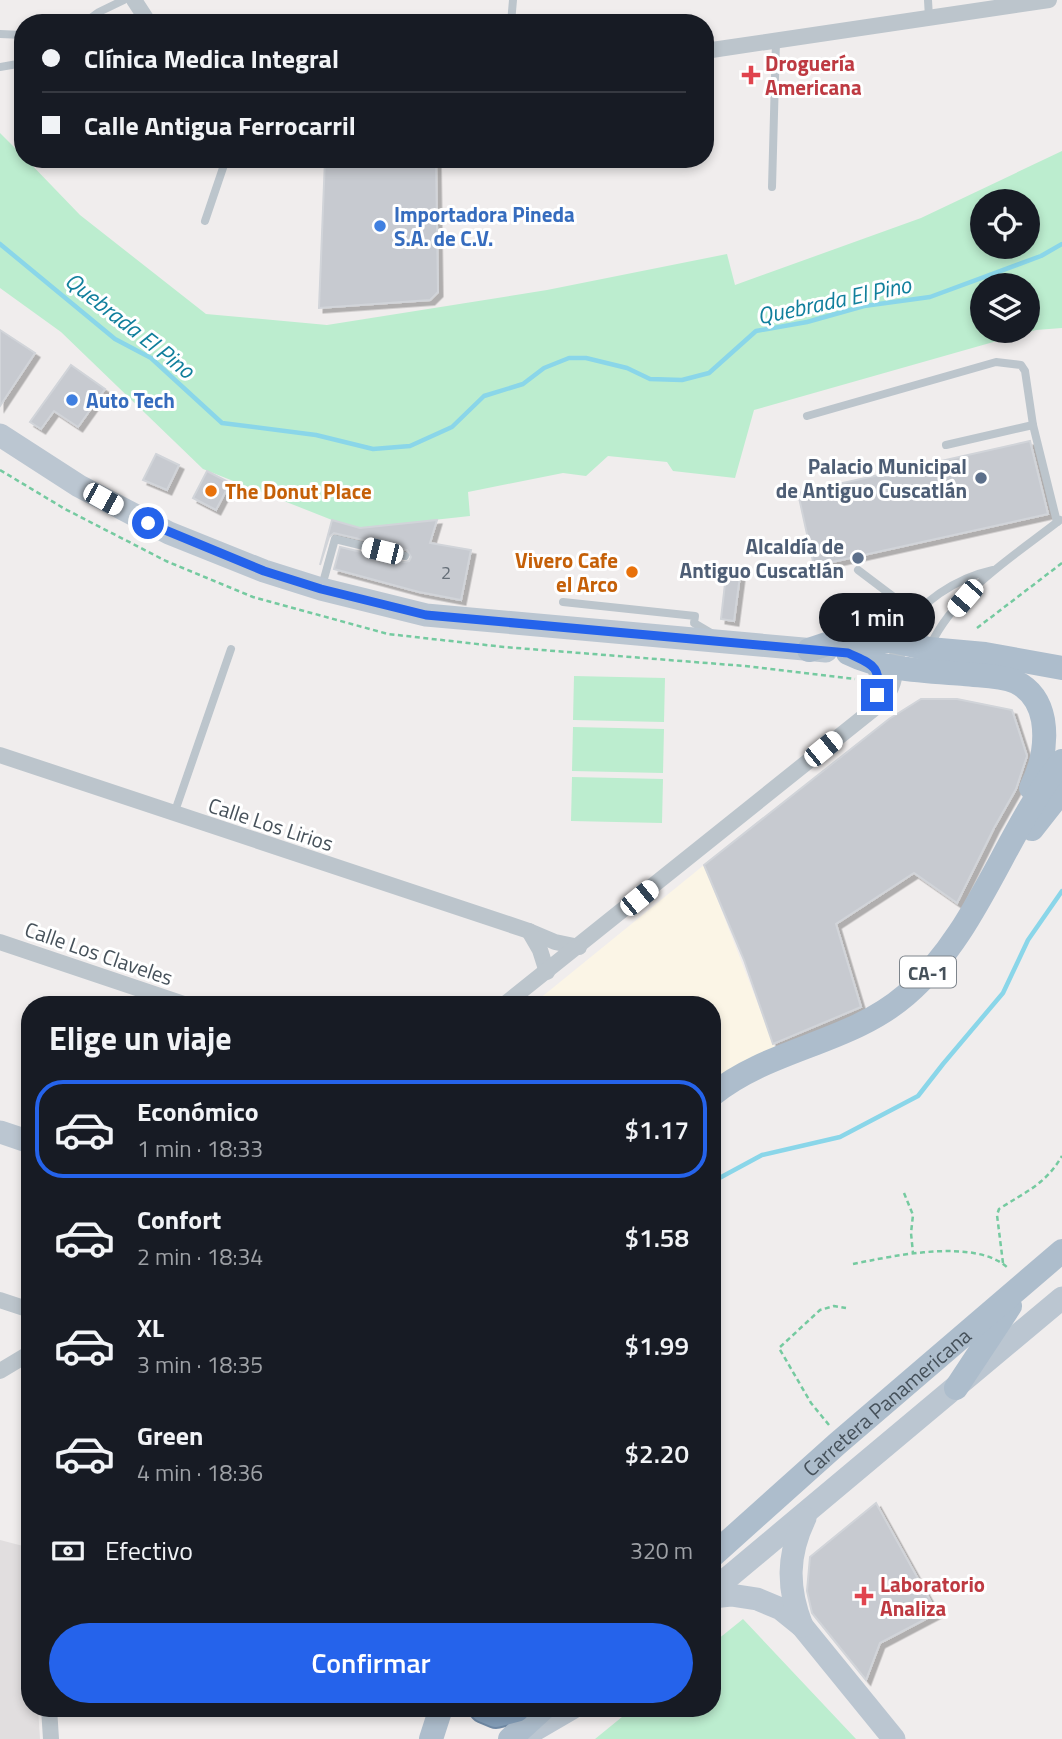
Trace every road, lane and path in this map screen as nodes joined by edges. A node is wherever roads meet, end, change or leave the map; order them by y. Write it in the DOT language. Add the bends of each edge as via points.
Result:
graph roads {
  1 [pos="124,0"];
  2 [pos="928,0"];
  3 [pos="1049,0"];
  4 [pos="96,14"];
  5 [pos="929,18"];
  6 [pos="776,41"];
  7 [pos="714,50"];
  8 [pos="223,168"];
  9 [pos="772,187"];
  10 [pos="205,221"];
  11 [pos="807,416"];
  12 [pos="1033,425"];
  13 [pos="0,435"];
  14 [pos="946,445"];
  15 [pos="1060,521"];
  16 [pos="405,556"];
  17 [pos="1062,563"];
  18 [pos="858,570"];
  19 [pos="996,570"];
  20 [pos="948,588"];
  21 [pos="321,589"];
  22 [pos="965,598"];
  23 [pos="563,602"];
  24 [pos="915,613"];
  25 [pos="977,628"];
  26 [pos="729,643"];
  27 [pos="231,649"];
  28 [pos="929,649"];
  29 [pos="809,650"];
  30 [pos="895,654"];
  31 [pos="859,657"];
  32 [pos="1062,668"];
  33 [pos="1062,677"];
  34 [pos="865,715"];
  35 [pos="0,755"];
  36 [pos="1062,761"];
  37 [pos="1062,791"];
  38 [pos="174,814"];
  39 [pos="982,893"];
  40 [pos="962,930"];
  41 [pos="529,931"];
  42 [pos="0,942"];
  43 [pos="579,947"];
  44 [pos="547,972"];
  45 [pos="160,996"];
  46 [pos="516,996"];
  47 [pos="721,1089"];
  48 [pos="0,1132"];
  49 [pos="21,1139"];
  50 [pos="1062,1156"];
  51 [pos="904,1193"];
  52 [pos="1062,1251"];
  53 [pos="913,1253"];
  54 [pos="1003,1263"];
  55 [pos="853,1264"];
  56 [pos="1019,1287"];
  57 [pos="1062,1298"];
  58 [pos="0,1300"];
  59 [pos="21,1307"];
  60 [pos="846,1308"];
  61 [pos="1052,1313"];
  62 [pos="21,1361"];
  63 [pos="0,1371"];
  64 [pos="956,1388"];
  65 [pos="837,1444"];
  66 [pos="807,1513"];
  67 [pos="721,1548"];
  68 [pos="721,1584"];
  69 [pos="721,1596"];
  70 [pos="802,1626"];
  71 [pos="50,1717"];
  72 [pos="439,1717"];
  73 [pos="534,1717"];
  74 [pos="557,1717"];
  75 [pos="51,1739"];
  76 [pos="431,1739"];
  77 [pos="510,1739"];
  78 [pos="519,1739"];
  79 [pos="894,1739"];
  1 -- 4 [label="lane"];
  2 -- 5 [label="lane"];
  3 -- 5 [label="street"];
  5 -- 6 [label="street"];
  6 -- 7 [label="street"];
  6 -- 9 [label="lane"];
  8 -- 10 [label="lane"];
  11 -- 12 [label="lane" via="996,362 1014,363 1025,370"];
  12 -- 14 [label="lane"];
  12 -- 15 [label="lane"];
  13 -- 21 [label="main road" via="79,486 169,533"];
  15 -- 19 [label="lane"];
  16 -- 21 [label="lane" via="335,540"];
  17 -- 25 [label="path"];
  18 -- 24 [label="lane"];
  19 -- 20 [label="lane" via="975,574"];
  19 -- 22 [label="lane"];
  20 -- 22 [label="lane"];
  20 -- 24 [label="lane"];
  21 -- 26 [label="main road" via="426,615"];
  22 -- 28 [label="lane" via="939,627"];
  23 -- 26 [label="lane" via="695,616 694,623"];
  24 -- 30 [label="lane"];
  26 -- 29 [label="main road"];
  27 -- 38 [label="lane"];
  28 -- 30 [label="main road"];
  28 -- 31 [label="main road" via="859,648"];
  28 -- 32 [label="main road"];
  29 -- 30 [label="main road" via="836,641"];
  29 -- 31 [label="main road"];
  30 -- 31 [label="main road"];
  30 -- 33 [label="main road"];
  30 -- 34 [label="street" via="891,692"];
  30 -- 39 [label="main road" via="1017,682 1036,699 1045,736 1041,765"];
  31 -- 34 [label="street" via="874,666 880,681"];
  34 -- 43 [label="street"];
  35 -- 38 [label="street, Calle Los Lirios"];
  36 -- 39 [label="main road, CA-1" via="1042,786"];
  37 -- 40 [label="main road"];
  38 -- 41 [label="street, Calle Los Lirios"];
  39 -- 40 [label="main road, CA-1"];
  40 -- 47 [label="main road, CA-1" via="916,985 875,1017 757,1066"];
  41 -- 43 [label="street, Calle Los Lirios"];
  41 -- 44 [label="street"];
  42 -- 45 [label="street, Calle Los Claveles"];
  43 -- 44 [label="street"];
  44 -- 46 [label="street"];
  48 -- 49 [label="main road"];
  50 -- 54 [label="path" via="1034,1189 999,1209"];
  51 -- 53 [label="path" via="913,1215"];
  52 -- 56 [label="main road, Carretera Panamericana"];
  53 -- 54 [label="path" via="972,1253"];
  53 -- 55 [label="path"];
  54 -- 56 [label="path"];
  56 -- 64 [label="main road"];
  56 -- 65 [label="main road, Carretera Panamericana"];
  57 -- 61 [label="main road, Carretera Panamericana"];
  58 -- 59 [label="street"];
  60 -- 65 [label="path" via="820,1310 779,1348"];
  61 -- 64 [label="main road, Carretera Panamericana"];
  62 -- 63 [label="street"];
  64 -- 66 [label="main road, Carretera Panamericana"];
  65 -- 67 [label="main road, Carretera Panamericana"];
  66 -- 68 [label="main road, Carretera Panamericana"];
  66 -- 70 [label="main road" via="791,1557 793,1604"];
  69 -- 70 [label="main road" via="757,1599 781,1609"];
  70 -- 79 [label="main road"];
  71 -- 75 [label="street"];
  72 -- 76 [label="main road"];
  73 -- 77 [label="main road"];
  74 -- 78 [label="main road"];
}
